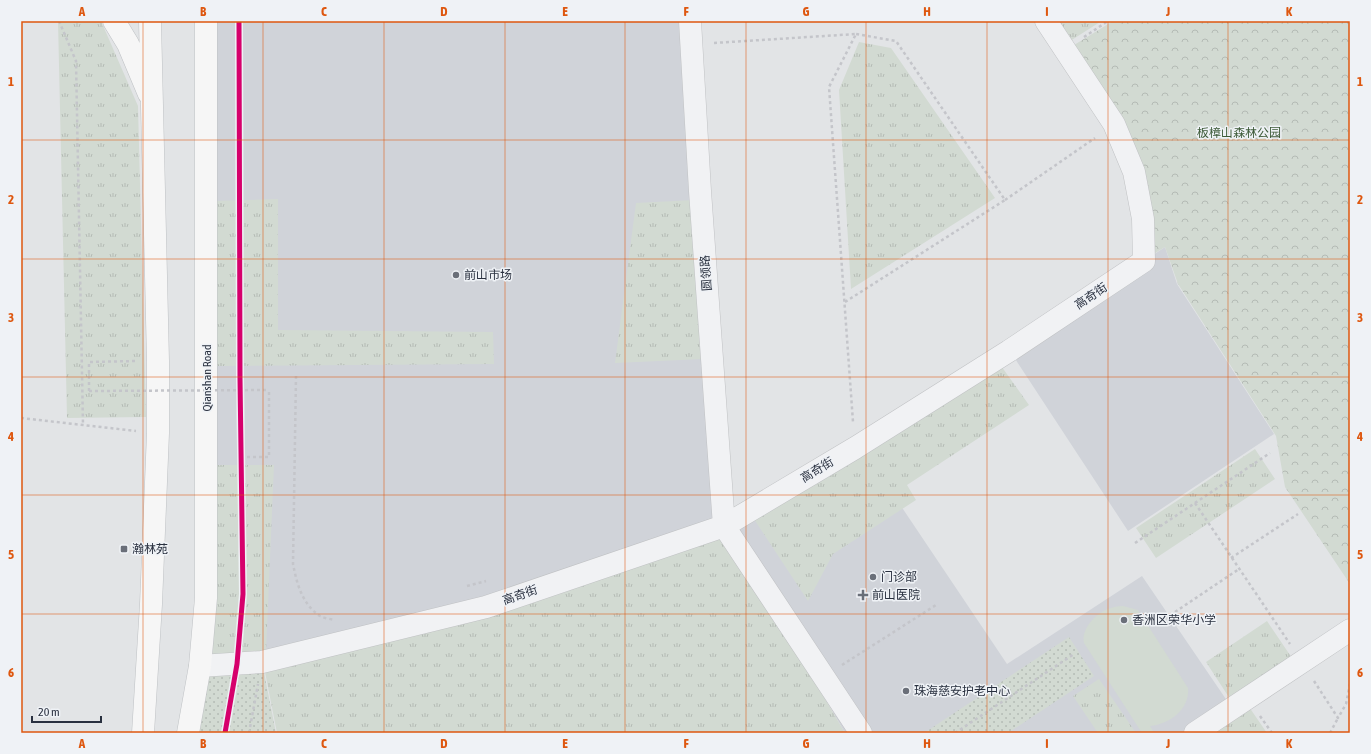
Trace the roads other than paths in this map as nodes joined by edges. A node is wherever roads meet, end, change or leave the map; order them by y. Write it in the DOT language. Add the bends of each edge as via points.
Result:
graph roads {
  1 [pos="114,21"];
  2 [pos="150,21"];
  3 [pos="206,21"];
  4 [pos="690,21"];
  5 [pos="1046,21"];
  6 [pos="153,104"];
  7 [pos="724,526"];
  8 [pos="1350,630"];
  9 [pos="200,666"];
  10 [pos="143,733"];
  11 [pos="188,733"];
  12 [pos="861,733"];
  13 [pos="1195,733"];
  1 -- 6 [label="main road" via="128,44"];
  2 -- 6 [label="main road"];
  3 -- 9 [label="main road, Qianshan Road" via="206,591"];
  4 -- 7 [label="lane, 圆领路"];
  5 -- 7 [label="lane, 高奇街" via="1114,124 1134,172 1143,219 1144,261 1009,351 855,448"];
  6 -- 10 [label="main road" via="158,433"];
  7 -- 9 [label="lane, 高奇街" via="486,607 262,662"];
  7 -- 12 [label="lane"];
  8 -- 13 [label="lane"];
  9 -- 11 [label="main road, Qianshan Road"];
}
